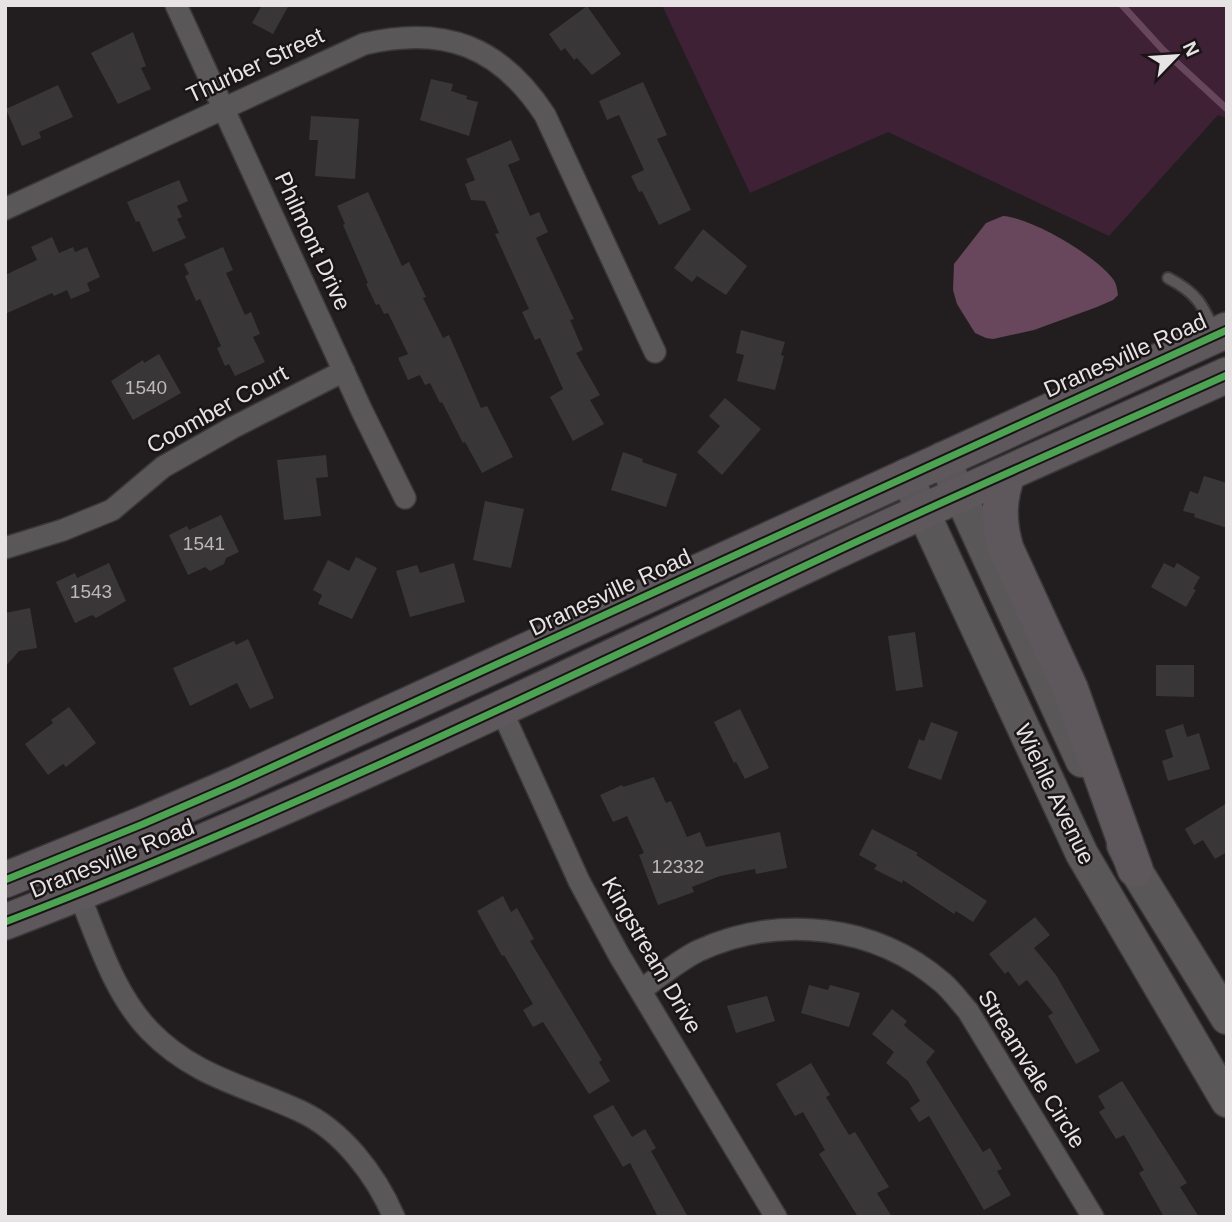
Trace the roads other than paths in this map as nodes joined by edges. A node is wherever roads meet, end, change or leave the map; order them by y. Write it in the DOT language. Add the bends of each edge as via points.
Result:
graph roads {
  1 [pos="176,5"];
  2 [pos="223,108"];
  3 [pos="5,209"];
  4 [pos="1168,278"];
  5 [pos="1221,332"];
  6 [pos="655,352"];
  7 [pos="344,370"];
  8 [pos="1227,375"];
  9 [pos="943,458"];
  10 [pos="1008,473"];
  11 [pos="906,475"];
  12 [pos="960,495"];
  13 [pos="405,498"];
  14 [pos="922,513"];
  15 [pos="5,548"];
  16 [pos="501,709"];
  17 [pos="1135,869"];
  18 [pos="5,880"];
  19 [pos="79,894"];
  20 [pos="5,922"];
  21 [pos="641,990"];
  22 [pos="1227,1018"];
  23 [pos="1227,1101"];
  24 [pos="394,1217"];
  25 [pos="776,1217"];
  26 [pos="1093,1217"];
  1 -- 2 [label="street, Philmont Drive"];
  2 -- 3 [label="street, Thurber Street"];
  2 -- 6 [label="street, Thurber Street" via="364,44 392,37 440,39 495,59 517,77 545,115"];
  2 -- 7 [label="street, Philmont Drive"];
  4 -- 5 [label="lane" via="1191,290"];
  5 -- 9 [label="main road, Dranesville Road"];
  7 -- 13 [label="street, Philmont Drive"];
  7 -- 15 [label="street, Coomber Court" via="163,467 112,510"];
  8 -- 10 [label="main road, Dranesville Road"];
  9 -- 11 [label="main road, Dranesville Road"];
  9 -- 12 [label="main road, Wiehle Avenue"];
  10 -- 12 [label="main road, Dranesville Road"];
  10 -- 17 [label="main road" via="999,511 1006,549 1070,688"];
  11 -- 14 [label="main road, Wiehle Avenue"];
  11 -- 18 [label="main road, Dranesville Road" via="235,784"];
  12 -- 14 [label="main road, Dranesville Road"];
  12 -- 17 [label="main road, Wiehle Avenue"];
  14 -- 16 [label="main road, Dranesville Road"];
  14 -- 23 [label="main road, Wiehle Avenue" via="1082,854"];
  16 -- 19 [label="main road, Dranesville Road"];
  16 -- 21 [label="street, Kingstream Drive" via="579,881"];
  17 -- 22 [label="main road, Wiehle Avenue"];
  19 -- 20 [label="main road, Dranesville Road"];
  19 -- 24 [label="street" via="127,1002 149,1030 209,1075 303,1112 328,1129 374,1178"];
  21 -- 25 [label="street, Kingstream Drive"];
  21 -- 26 [label="street, Streamvale Circle" via="697,952 733,937 768,930 830,930 891,949 943,984 968,1011"];
}
